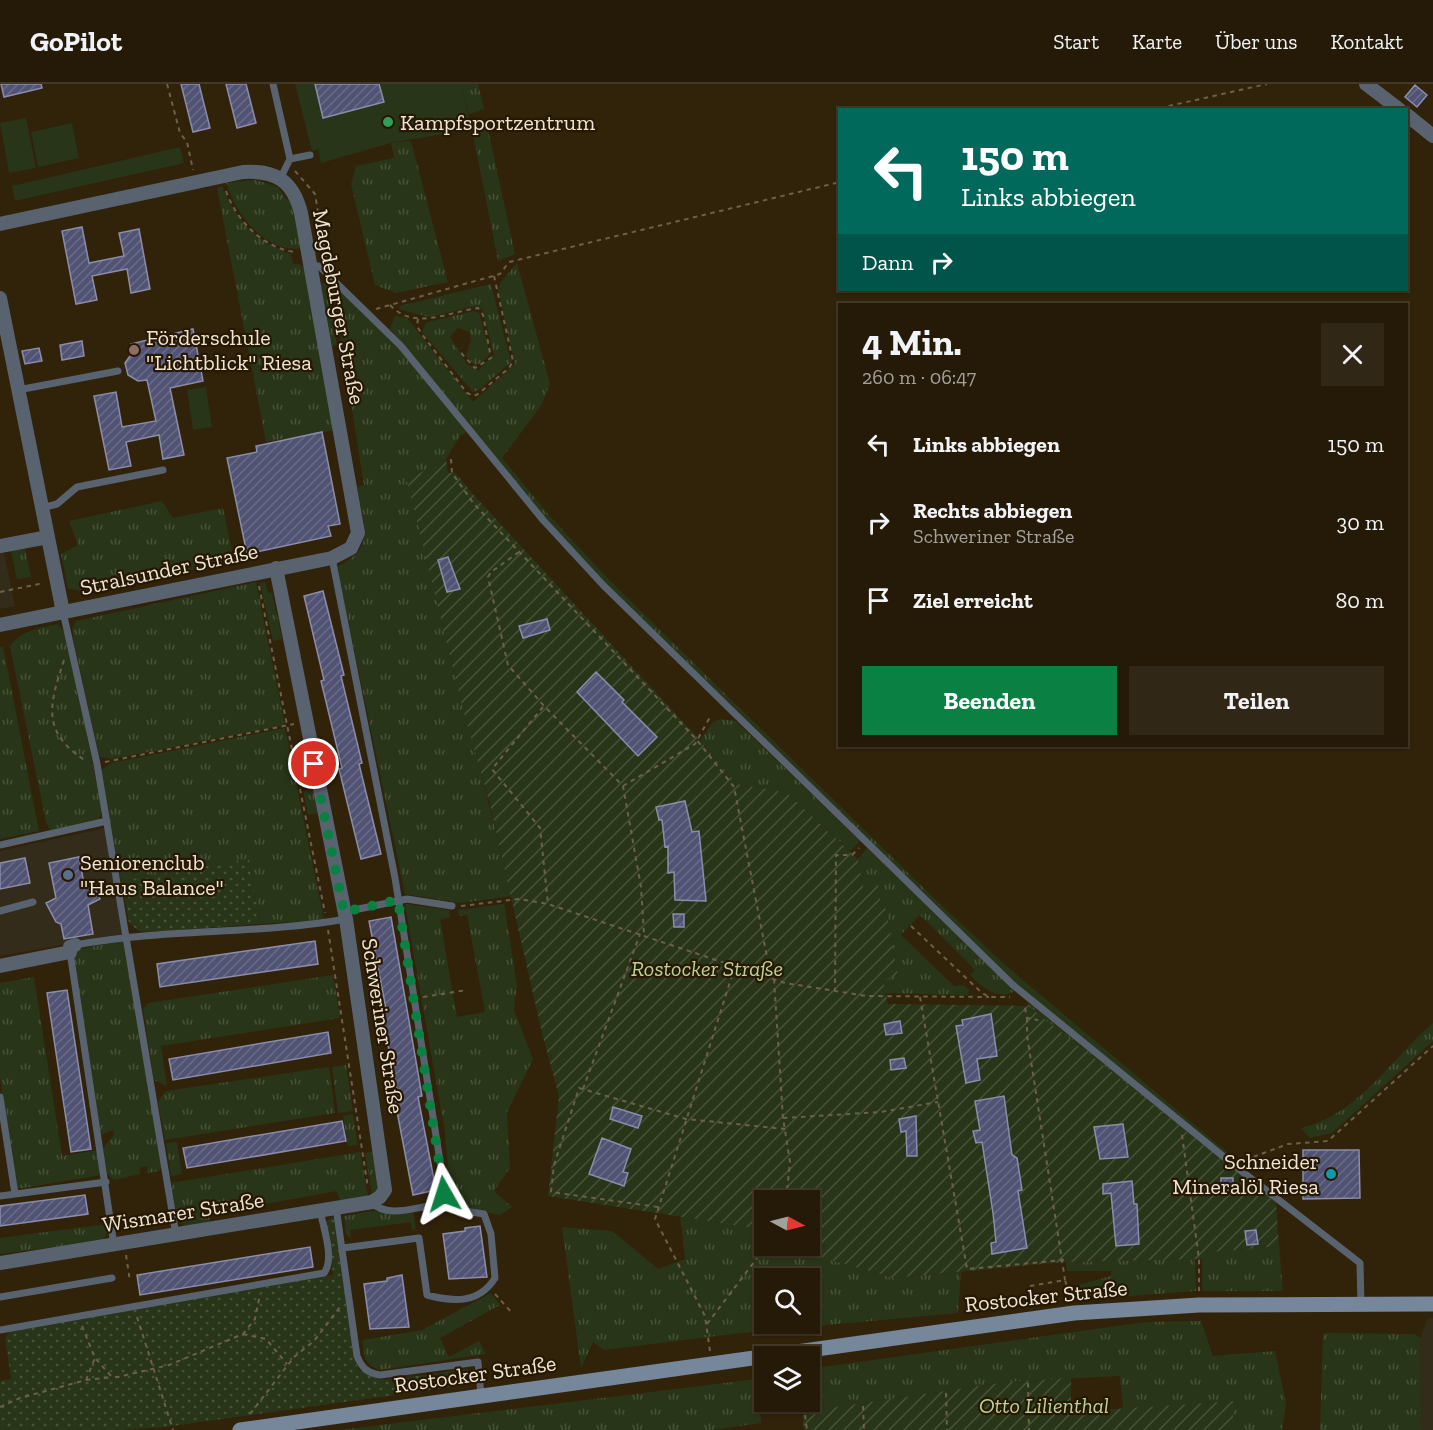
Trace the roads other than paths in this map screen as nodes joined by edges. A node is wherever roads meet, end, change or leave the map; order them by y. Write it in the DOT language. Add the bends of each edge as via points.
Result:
graph roads {
  1 [pos="273,84"];
  2 [pos="1366,84"];
  3 [pos="1385,90"];
  4 [pos="1398,108"];
  5 [pos="1408,116"];
  6 [pos="1433,136"];
  7 [pos="310,155"];
  8 [pos="290,159"];
  9 [pos="281,177"];
  10 [pos="0,224"];
  11 [pos="311,266"];
  12 [pos="0,298"];
  13 [pos="118,371"];
  14 [pos="18,390"];
  15 [pos="163,470"];
  16 [pos="42,508"];
  17 [pos="48,537"];
  18 [pos="0,546"];
  19 [pos="346,552"];
  20 [pos="332,558"];
  21 [pos="276,568"];
  22 [pos="63,612"];
  23 [pos="0,625"];
  24 [pos="107,821"];
  25 [pos="0,846"];
  26 [pos="398,900"];
  27 [pos="33,902"];
  28 [pos="452,906"];
  29 [pos="0,911"];
  30 [pos="345,916"];
  31 [pos="127,937"];
  32 [pos="73,949"];
  33 [pos="0,966"];
  34 [pos="0,1098"];
  35 [pos="106,1182"];
  36 [pos="15,1194"];
  37 [pos="0,1196"];
  38 [pos="372,1202"];
  39 [pos="441,1202"];
  40 [pos="336,1207"];
  41 [pos="320,1210"];
  42 [pos="176,1235"];
  43 [pos="119,1244"];
  44 [pos="343,1248"];
  45 [pos="0,1263"];
  46 [pos="112,1278"];
  47 [pos="0,1297"];
  48 [pos="1361,1304"];
  49 [pos="1433,1304"];
  50 [pos="0,1330"];
  51 [pos="481,1395"];
  52 [pos="243,1424"];
  53 [pos="260,1429"];
  1 -- 8 [label="lane"];
  2 -- 3 [label="street"];
  3 -- 4 [label="street"];
  5 -- 6 [label="street"];
  7 -- 8 [label="lane"];
  8 -- 9 [label="lane"];
  9 -- 10 [label="street" via="258,171 221,176"];
  9 -- 11 [label="street, Magdeburger Straße" via="299,203"];
  11 -- 19 [label="street, Magdeburger Straße" via="358,533 356,542"];
  11 -- 48 [label="lane" via="319,266 401,346 543,520 603,585 1021,992 1360,1263"];
  12 -- 14 [label="street"];
  13 -- 14 [label="lane"];
  14 -- 16 [label="street"];
  15 -- 16 [label="lane" via="77,487 57,504"];
  16 -- 17 [label="street"];
  17 -- 18 [label="street"];
  17 -- 22 [label="street"];
  19 -- 20 [label="street, Stralsunder Straße"];
  20 -- 21 [label="street, Stralsunder Straße"];
  20 -- 26 [label="lane"];
  21 -- 22 [label="street, Stralsunder Straße"];
  21 -- 30 [label="street, Schweriner Straße"];
  22 -- 23 [label="street, Stralsunder Straße"];
  22 -- 24 [label="lane"];
  24 -- 25 [label="lane"];
  24 -- 31 [label="lane"];
  26 -- 28 [label="lane"];
  26 -- 30 [label="lane"];
  26 -- 39 [label="lane" via="444,1186"];
  27 -- 29 [label="lane"];
  30 -- 31 [label="lane" via="327,923"];
  30 -- 38 [label="street, Schweriner Straße" via="386,1182 380,1197"];
  31 -- 32 [label="lane"];
  31 -- 42 [label="lane"];
  32 -- 33 [label="street"];
  32 -- 35 [label="lane"];
  34 -- 36 [label="lane"];
  35 -- 36 [label="lane"];
  35 -- 43 [label="lane"];
  36 -- 37 [label="lane"];
  38 -- 39 [label="lane" via="380,1209 395,1211"];
  38 -- 40 [label="street, Wismarer Straße"];
  39 -- 44 [label="lane" via="445,1208 484,1214 491,1234 495,1278 482,1294 451,1302 428,1295 419,1238"];
  40 -- 41 [label="street, Wismarer Straße"];
  40 -- 44 [label="lane"];
  41 -- 42 [label="street, Wismarer Straße"];
  41 -- 50 [label="lane" via="328,1254 324,1274"];
  42 -- 43 [label="street, Wismarer Straße"];
  43 -- 45 [label="street, Wismarer Straße"];
  44 -- 51 [label="lane" via="357,1356 362,1367 380,1376 478,1362"];
  46 -- 47 [label="lane"];
  48 -- 49 [label="street, Rostocker Straße"];
  48 -- 51 [label="street, Rostocker Straße" via="1199,1305 1074,1313"];
  51 -- 53 [label="street, Rostocker Straße"];
  52 -- 53 [label="street, Rostocker Straße"];
}
